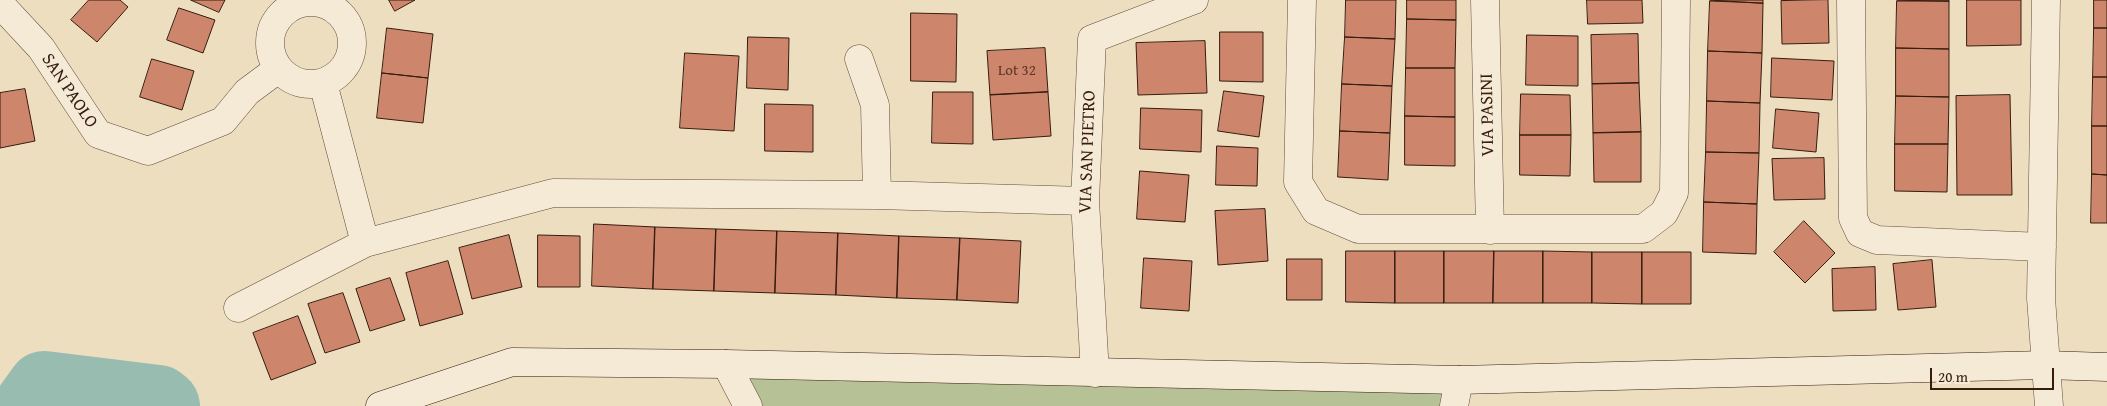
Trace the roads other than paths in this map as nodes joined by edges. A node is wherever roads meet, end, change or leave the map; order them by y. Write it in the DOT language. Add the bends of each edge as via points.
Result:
graph roads {
  1 [pos="1194,0"];
  2 [pos="1302,0"];
  3 [pos="1485,0"];
  4 [pos="1676,0"];
  5 [pos="1851,0"];
  6 [pos="2046,0"];
  7 [pos="297,1"];
  8 [pos="0,4"];
  9 [pos="859,59"];
  10 [pos="278,70"];
  11 [pos="323,83"];
  12 [pos="877,196"];
  13 [pos="1085,201"];
  14 [pos="1490,230"];
  15 [pos="365,243"];
  16 [pos="2042,247"];
  17 [pos="238,308"];
  18 [pos="726,364"];
  19 [pos="2045,365"];
  20 [pos="2107,367"];
  21 [pos="1095,373"];
  22 [pos="1456,393"];
  23 [pos="380,406"];
  24 [pos="748,406"];
  25 [pos="2048,406"];
  1 -- 13 [label="street, VIA SAN PIETRO" via="1092,39"];
  2 -- 14 [label="street" via="1298,182 1316,211 1358,229"];
  3 -- 14 [label="street, VIA PASINI"];
  4 -- 14 [label="street" via="1674,193 1664,213 1643,229"];
  5 -- 16 [label="street" via="1853,218 1860,233 1877,240"];
  6 -- 16 [label="street"];
  7 -- 10 [label="street" via="274,22 268,38"];
  7 -- 11 [label="street" via="315,1 331,7 343,17 352,33 347,64 337,76"];
  8 -- 10 [label="street, SAN PAOLO" via="41,48 98,134 148,151 223,121 247,92"];
  9 -- 12 [label="street" via="875,105"];
  10 -- 11 [label="street" via="305,85"];
  11 -- 15 [label="street"];
  12 -- 13 [label="street"];
  12 -- 15 [label="street" via="553,194"];
  13 -- 21 [label="street, VIA SAN PIETRO"];
  15 -- 17 [label="street"];
  16 -- 19 [label="street"];
  18 -- 21 [label="street"];
  18 -- 23 [label="street" via="512,362"];
  18 -- 24 [label="street"];
  19 -- 20 [label="street"];
  19 -- 22 [label="street"];
  19 -- 25 [label="street"];
  21 -- 22 [label="street"];
}
